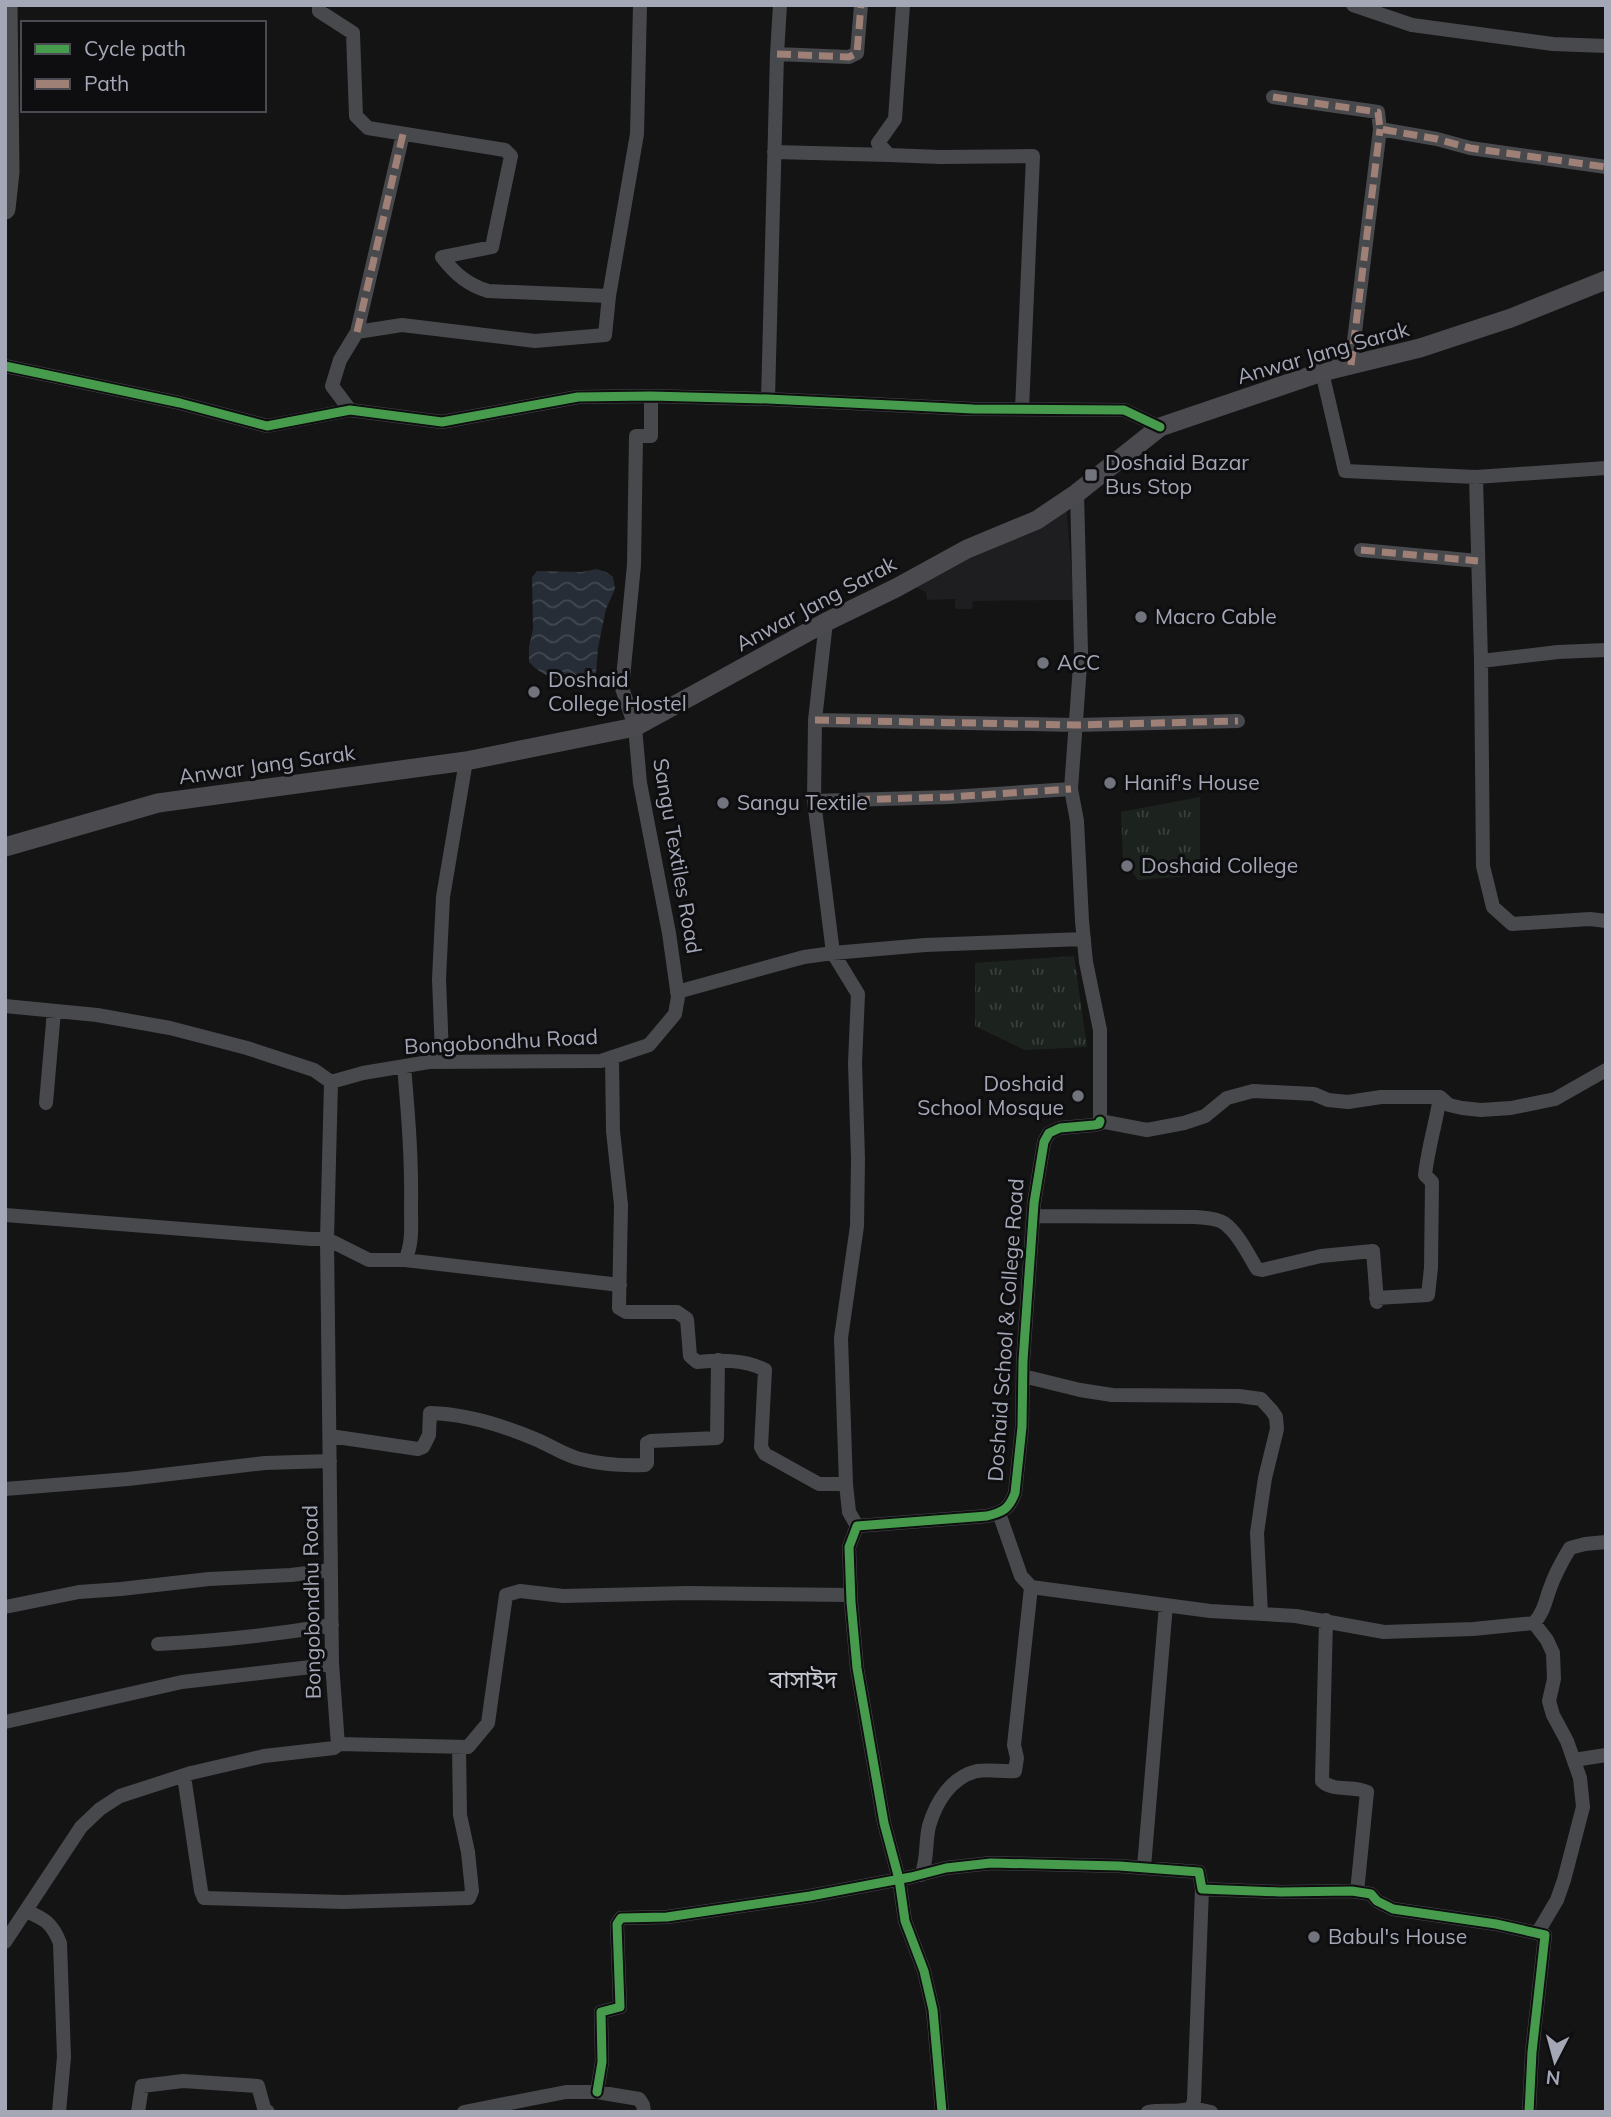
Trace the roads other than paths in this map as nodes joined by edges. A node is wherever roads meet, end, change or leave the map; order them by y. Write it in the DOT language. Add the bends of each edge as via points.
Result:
graph roads {
  1 [pos="7,5"];
  2 [pos="319,5"];
  3 [pos="640,5"];
  4 [pos="780,5"];
  5 [pos="861,5"];
  6 [pos="903,5"];
  7 [pos="1353,5"];
  8 [pos="1606,46"];
  9 [pos="777,54"];
  10 [pos="1273,96"];
  11 [pos="1380,129"];
  12 [pos="403,134"];
  13 [pos="774,152"];
  14 [pos="890,155"];
  15 [pos="1606,167"];
  16 [pos="5,209"];
  17 [pos="1606,280"];
  18 [pos="608,296"];
  19 [pos="357,332"];
  20 [pos="1351,365"];
  21 [pos="5,366"];
  22 [pos="1322,372"];
  23 [pos="651,396"];
  24 [pos="768,399"];
  25 [pos="1022,409"];
  26 [pos="350,410"];
  27 [pos="1160,427"];
  28 [pos="1606,468"];
  29 [pos="1476,477"];
  30 [pos="1077,493"];
  31 [pos="1361,550"];
  32 [pos="1478,561"];
  33 [pos="826,622"];
  34 [pos="1606,650"];
  35 [pos="1481,661"];
  36 [pos="815,720"];
  37 [pos="1238,721"];
  38 [pos="1076,724"];
  39 [pos="635,727"];
  40 [pos="466,761"];
  41 [pos="1071,789"];
  42 [pos="814,801"];
  43 [pos="5,847"];
  44 [pos="1606,920"];
  45 [pos="1084,939"];
  46 [pos="833,953"];
  47 [pos="677,992"];
  48 [pos="5,1006"];
  49 [pos="54,1011"];
  50 [pos="442,1054"];
  51 [pos="612,1057"];
  52 [pos="404,1066"];
  53 [pos="1603,1072"];
  54 [pos="331,1082"];
  55 [pos="1440,1097"];
  56 [pos="46,1102"];
  57 [pos="1100,1121"];
  58 [pos="5,1215"];
  59 [pos="1033,1216"];
  60 [pos="327,1239"];
  61 [pos="405,1260"];
  62 [pos="620,1285"];
  63 [pos="718,1360"];
  64 [pos="1023,1376"];
  65 [pos="330,1436"];
  66 [pos="330,1461"];
  67 [pos="846,1484"];
  68 [pos="5,1489"];
  69 [pos="999,1513"];
  70 [pos="857,1527"];
  71 [pos="1606,1542"];
  72 [pos="331,1570"];
  73 [pos="1031,1587"];
  74 [pos="851,1595"];
  75 [pos="1166,1605"];
  76 [pos="5,1607"];
  77 [pos="1261,1614"];
  78 [pos="1326,1620"];
  79 [pos="1534,1623"];
  80 [pos="332,1625"];
  81 [pos="159,1644"];
  82 [pos="332,1662"];
  83 [pos="5,1722"];
  84 [pos="338,1744"];
  85 [pos="459,1747"];
  86 [pos="1606,1755"];
  87 [pos="1574,1760"];
  88 [pos="184,1776"];
  89 [pos="1144,1867"];
  90 [pos="921,1875"];
  91 [pos="899,1879"];
  92 [pos="1202,1889"];
  93 [pos="1357,1892"];
  94 [pos="26,1910"];
  95 [pos="1538,1932"];
  96 [pos="5,1942"];
  97 [pos="597,2092"];
  98 [pos="1192,2108"];
  99 [pos="60,2112"];
  100 [pos="138,2112"];
  101 [pos="268,2112"];
  102 [pos="464,2112"];
  103 [pos="644,2112"];
  104 [pos="942,2112"];
  105 [pos="1148,2112"];
  106 [pos="1211,2112"];
  107 [pos="1529,2112"];
  1 -- 16 [label="highway" via="9,172"];
  2 -- 12 [label="street" via="319,11 353,33 356,116 368,128"];
  3 -- 18 [label="street" via="636,134"];
  4 -- 9 [label="street"];
  5 -- 9 [label="street" via="857,53 849,57"];
  6 -- 14 [label="street" via="895,119 878,143"];
  7 -- 8 [label="street" via="1412,25 1553,44"];
  9 -- 13 [label="street"];
  10 -- 11 [label="street" via="1378,112"];
  11 -- 15 [label="street" via="1470,148"];
  11 -- 20 [label="street"];
  12 -- 18 [label="street" via="505,150 511,156 492,247 442,257 452,271 488,291"];
  12 -- 19 [label="street"];
  13 -- 14 [label="street"];
  13 -- 24 [label="street"];
  14 -- 25 [label="street" via="1033,156"];
  17 -- 20 [label="main road, Anwar Jang Sarak" via="1485,327"];
  18 -- 19 [label="street" via="605,335 580,339 535,341 402,325"];
  19 -- 26 [label="street" via="340,360 332,386"];
  20 -- 22 [label="main road, Anwar Jang Sarak"];
  21 -- 26 [label="street" via="267,426"];
  22 -- 27 [label="main road, Anwar Jang Sarak"];
  22 -- 29 [label="street" via="1345,471"];
  23 -- 24 [label="street"];
  23 -- 26 [label="street" via="578,397 442,422"];
  23 -- 39 [label="street, Sangu Textiles Road" via="652,436 636,436 634,565 622,688"];
  24 -- 25 [label="street"];
  25 -- 27 [label="street" via="1124,410"];
  27 -- 30 [label="main road, Anwar Jang Sarak"];
  28 -- 29 [label="street"];
  29 -- 32 [label="street"];
  30 -- 33 [label="main road, Anwar Jang Sarak" via="1037,520 967,549"];
  30 -- 38 [label="street" via="1081,652"];
  31 -- 32 [label="street"];
  32 -- 35 [label="street"];
  33 -- 36 [label="street"];
  33 -- 39 [label="main road, Anwar Jang Sarak"];
  34 -- 35 [label="street"];
  35 -- 44 [label="street" via="1483,866 1493,906 1512,924"];
  36 -- 38 [label="street"];
  36 -- 42 [label="street"];
  37 -- 38 [label="street"];
  38 -- 41 [label="street"];
  39 -- 40 [label="main road, Anwar Jang Sarak"];
  39 -- 47 [label="street, Sangu Textiles Road" via="640,783"];
  40 -- 43 [label="main road, Anwar Jang Sarak" via="158,803"];
  40 -- 50 [label="street" via="443,897"];
  41 -- 42 [label="street"];
  41 -- 45 [label="street"];
  42 -- 46 [label="street"];
  45 -- 46 [label="street"];
  45 -- 57 [label="street" via="1100,1030"];
  46 -- 47 [label="street"];
  46 -- 67 [label="street" via="858,994 857,1226 841,1338"];
  47 -- 51 [label="street, Bongobondhu Road" via="675,1014 649,1045"];
  48 -- 49 [label="street"];
  49 -- 54 [label="street" via="170,1028 314,1070"];
  49 -- 56 [label="street"];
  51 -- 52 [label="street, Bongobondhu Road" via="601,1061"];
  51 -- 62 [label="street" via="621,1205"];
  52 -- 54 [label="street, Bongobondhu Road"];
  52 -- 61 [label="street" via="412,1171 411,1234"];
  53 -- 55 [label="street" via="1555,1099 1511,1108 1462,1108"];
  54 -- 60 [label="street, Bongobondhu Road"];
  55 -- 57 [label="street" via="1348,1102 1314,1094 1253,1091 1227,1098 1205,1116 1159,1128"];
  55 -- 59 [label="street" via="1425,1175 1432,1182 1429,1295 1377,1300 1373,1251 1257,1269 1238,1239 1218,1220"];
  57 -- 59 [label="street, Doshaid School & College Road" via="1049,1133"];
  58 -- 60 [label="street"];
  59 -- 64 [label="street, Doshaid School & College Road"];
  60 -- 61 [label="street" via="369,1260"];
  60 -- 65 [label="street, Bongobondhu Road"];
  61 -- 62 [label="street"];
  62 -- 63 [label="street" via="619,1308 626,1312 677,1312 687,1319 690,1356 697,1362"];
  63 -- 65 [label="street" via="717,1438 651,1441 645,1465 581,1459 482,1420 430,1413 429,1435 418,1449"];
  63 -- 67 [label="street" via="765,1370 761,1447 765,1454 819,1484"];
  64 -- 69 [label="street, Doshaid School & College Road" via="1015,1493 1006,1511"];
  64 -- 77 [label="street" via="1112,1395 1261,1399 1276,1417 1277,1429 1257,1533"];
  65 -- 66 [label="street, Bongobondhu Road"];
  66 -- 68 [label="street" via="265,1463"];
  66 -- 72 [label="street, Bongobondhu Road"];
  67 -- 70 [label="street" via="849,1511"];
  69 -- 70 [label="street, Doshaid School & College Road"];
  69 -- 73 [label="street" via="1021,1576"];
  70 -- 74 [label="street" via="849,1547"];
  71 -- 79 [label="street" via="1570,1548"];
  72 -- 76 [label="street" via="79,1592"];
  72 -- 80 [label="street, Bongobondhu Road"];
  73 -- 75 [label="street"];
  73 -- 90 [label="street" via="1015,1772 976,1772 958,1779 941,1798 929,1827"];
  74 -- 85 [label="street" via="562,1596 520,1591 506,1595 488,1723 468,1747"];
  74 -- 91 [label="street" via="857,1668 876,1782"];
  75 -- 77 [label="street"];
  75 -- 89 [label="street"];
  77 -- 78 [label="street"];
  78 -- 79 [label="street" via="1384,1632"];
  78 -- 93 [label="street" via="1322,1781 1324,1785 1367,1790"];
  79 -- 87 [label="street" via="1553,1653 1549,1701"];
  80 -- 81 [label="street"];
  80 -- 82 [label="street, Bongobondhu Road"];
  82 -- 83 [label="street" via="182,1682"];
  82 -- 84 [label="street, Bongobondhu Road"];
  84 -- 85 [label="street"];
  84 -- 88 [label="street"];
  85 -- 88 [label="street" via="460,1815 468,1852 470,1898 344,1902 204,1898"];
  86 -- 87 [label="street"];
  87 -- 95 [label="street" via="1583,1807 1557,1900"];
  88 -- 94 [label="street" via="120,1796 100,1810 81,1827"];
  89 -- 90 [label="street" via="991,1863"];
  89 -- 92 [label="street" via="1199,1872"];
  90 -- 91 [label="street"];
  91 -- 97 [label="street" via="667,1917 621,1918 617,1934 620,2007 601,2012"];
  91 -- 104 [label="street" via="905,1921 933,2010"];
  92 -- 93 [label="street"];
  92 -- 98 [label="street"];
  93 -- 95 [label="street" via="1371,1894 1393,1909"];
  94 -- 96 [label="street"];
  94 -- 99 [label="street" via="54,1927 60,1943 64,2057"];
  95 -- 107 [label="street" via="1545,1940"];
  97 -- 102 [label="street" via="566,2092"];
  97 -- 103 [label="street" via="639,2099"];
  98 -- 105 [label="street"];
  98 -- 106 [label="street"];
  100 -- 101 [label="street" via="142,2086 183,2081 258,2086"];
}
